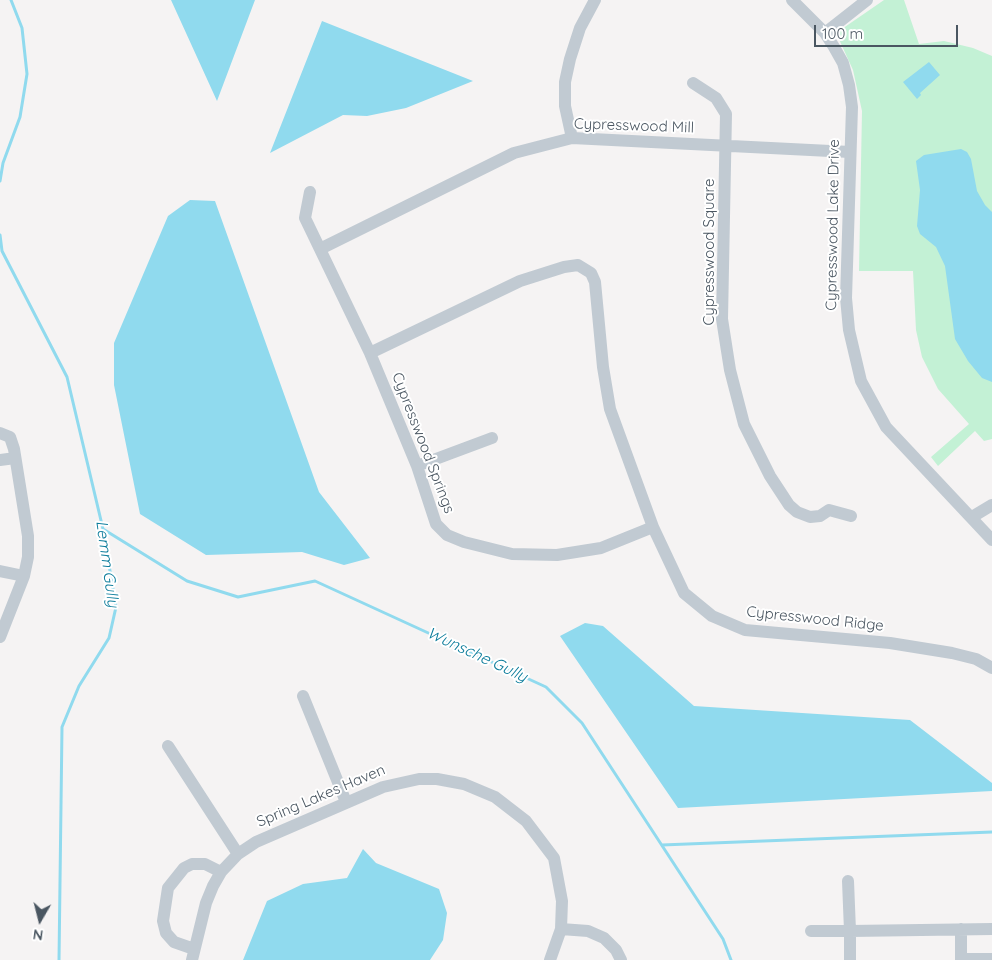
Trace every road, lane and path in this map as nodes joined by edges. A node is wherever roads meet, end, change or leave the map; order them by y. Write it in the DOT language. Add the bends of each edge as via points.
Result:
graph roads {
  1 [pos="595,0"];
  2 [pos="792,0"];
  3 [pos="867,0"];
  4 [pos="825,34"];
  5 [pos="693,83"];
  6 [pos="572,138"];
  7 [pos="726,145"];
  8 [pos="850,152"];
  9 [pos="310,192"];
  10 [pos="320,249"];
  11 [pos="370,353"];
  12 [pos="0,433"];
  13 [pos="492,438"];
  14 [pos="15,458"];
  15 [pos="0,460"];
  16 [pos="417,466"];
  17 [pos="992,505"];
  18 [pos="851,516"];
  19 [pos="972,517"];
  20 [pos="653,527"];
  21 [pos="992,540"];
  22 [pos="0,571"];
  23 [pos="24,576"];
  24 [pos="0,637"];
  25 [pos="992,668"];
  26 [pos="303,696"];
  27 [pos="168,746"];
  28 [pos="346,802"];
  29 [pos="238,854"];
  30 [pos="222,872"];
  31 [pos="848,881"];
  32 [pos="561,929"];
  33 [pos="961,929"];
  34 [pos="992,929"];
  35 [pos="811,931"];
  36 [pos="850,931"];
  37 [pos="193,954"];
  38 [pos="992,958"];
  39 [pos="961,959"];
  40 [pos="550,960"];
  41 [pos="621,960"];
  42 [pos="850,960"];
  1 -- 6 [label="street" via="580,28 565,82 565,106"];
  2 -- 4 [label="street, Cypresswood Lake Drive"];
  3 -- 4 [label="street"];
  4 -- 8 [label="street, Cypresswood Lake Drive" via="843,63 849,85 852,107"];
  5 -- 7 [label="street, Cypresswood Square" via="716,98 726,114"];
  6 -- 7 [label="street, Cypresswood Mill"];
  6 -- 10 [label="street, Cypresswood Mill" via="514,154"];
  7 -- 8 [label="street, Cypresswood Mill"];
  7 -- 18 [label="street, Cypresswood Square" via="722,319 730,370 744,424 770,476 797,512 810,517 820,516 829,510"];
  8 -- 19 [label="street, Cypresswood Lake Drive" via="846,298 848,330 857,370 886,427"];
  9 -- 10 [label="street, Cypresswood Springs" via="305,218"];
  10 -- 11 [label="street, Cypresswood Springs"];
  11 -- 16 [label="street, Cypresswood Springs"];
  11 -- 20 [label="street, Cypresswood Ridge" via="520,281 578,265 591,273 596,282 610,408"];
  12 -- 14 [label="street" via="10,437"];
  13 -- 16 [label="street"];
  14 -- 15 [label="street"];
  14 -- 23 [label="street" via="28,536"];
  16 -- 20 [label="street, Cypresswood Springs" via="436,524 447,535 464,542 512,554 557,555 601,548"];
  17 -- 19 [label="street"];
  19 -- 21 [label="street, Cypresswood Lake Drive"];
  20 -- 25 [label="street, Cypresswood Ridge" via="684,593 712,616 744,630 952,652"];
  22 -- 23 [label="street"];
  23 -- 24 [label="street"];
  26 -- 28 [label="street"];
  27 -- 29 [label="street"];
  28 -- 29 [label="street, Spring Lakes Haven" via="256,842"];
  28 -- 32 [label="street, Spring Lakes Haven" via="382,787 419,779 464,784 494,797 526,821 554,858 562,901"];
  29 -- 30 [label="street, Spring Lakes Haven"];
  30 -- 37 [label="street, Spring Lakes Haven" via="206,902"];
  30 -- 37 [label="street" via="205,864 192,864 184,868 168,888 163,921 166,933"];
  31 -- 36 [label="street"];
  32 -- 40 [label="street, Spring Lakes Haven"];
  32 -- 41 [label="street" via="588,931 604,938"];
  33 -- 34 [label="street"];
  33 -- 36 [label="street"];
  33 -- 39 [label="street"];
  35 -- 36 [label="street"];
  36 -- 42 [label="street"];
  38 -- 39 [label="street"];
}
